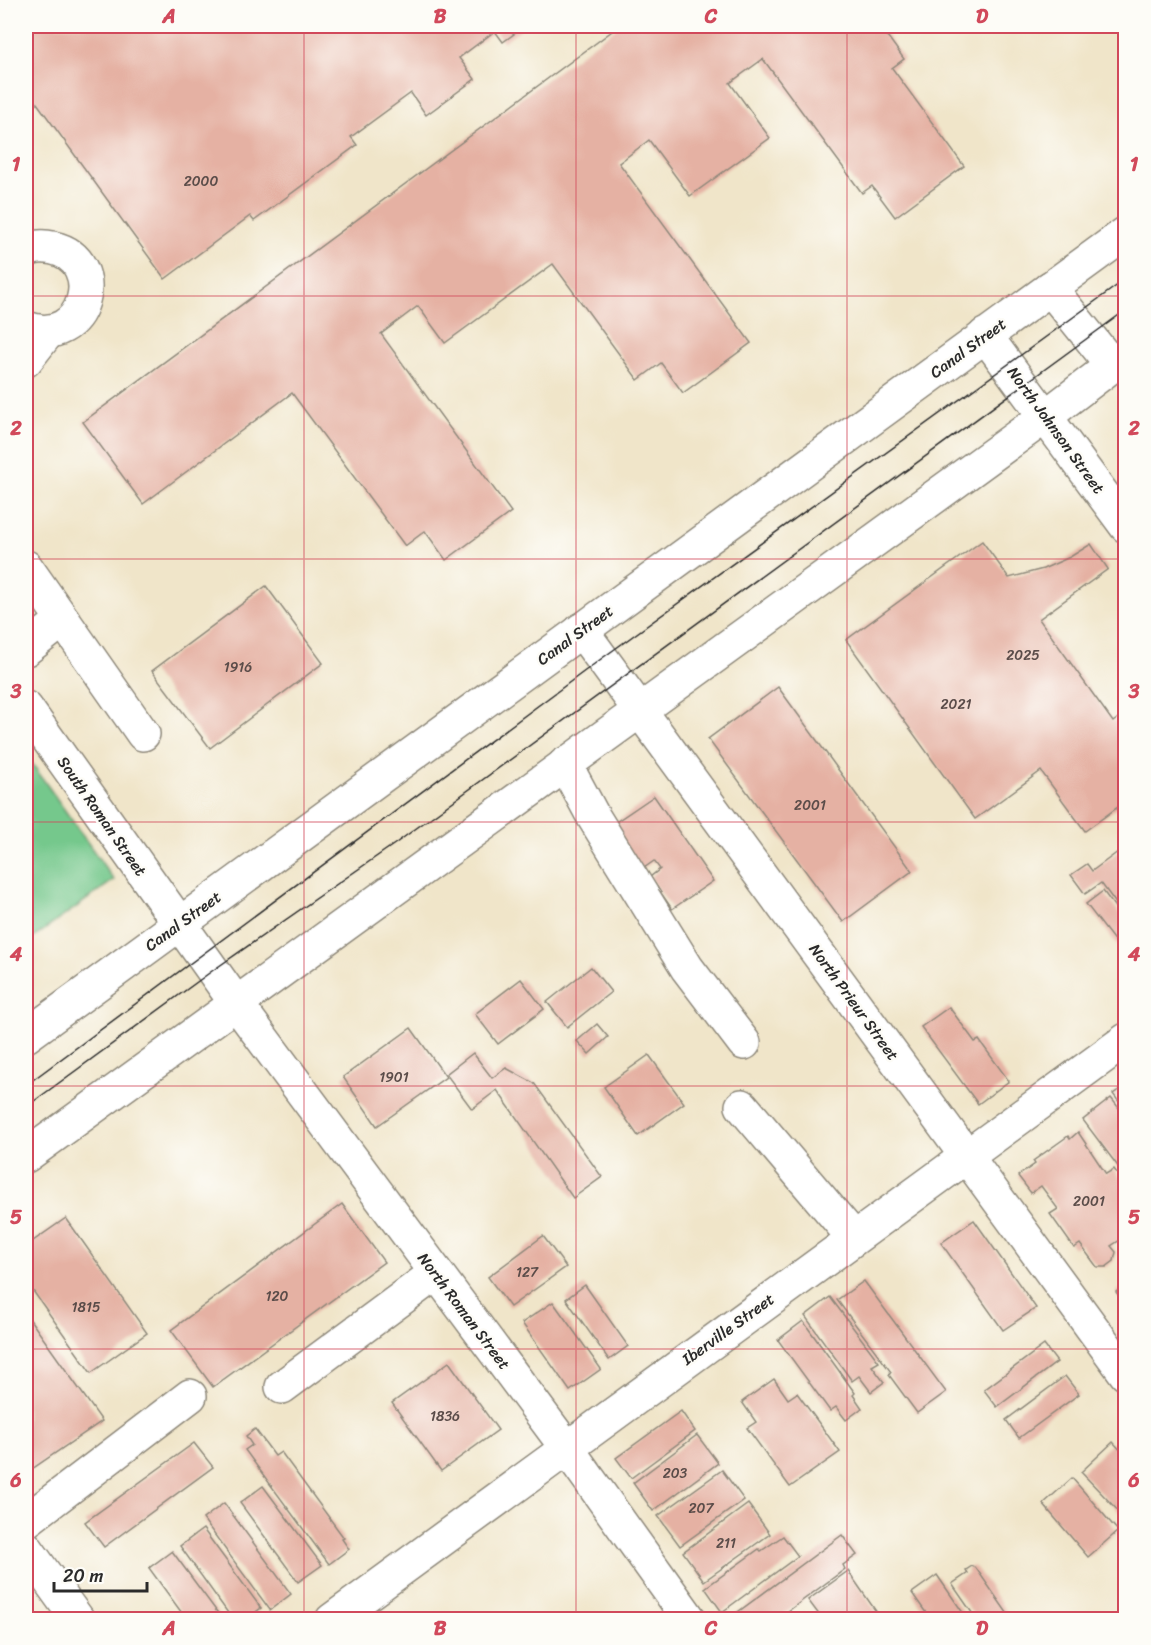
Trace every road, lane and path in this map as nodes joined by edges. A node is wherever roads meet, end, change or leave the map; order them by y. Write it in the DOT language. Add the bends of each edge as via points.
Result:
graph roads {
  1 [pos="1125,233"];
  2 [pos="26,251"];
  3 [pos="1050,288"];
  4 [pos="37,330"];
  5 [pos="985,335"];
  6 [pos="26,360"];
  7 [pos="1119,360"];
  8 [pos="1046,416"];
  9 [pos="1125,526"];
  10 [pos="26,567"];
  11 [pos="57,611"];
  12 [pos="26,623"];
  13 [pos="581,630"];
  14 [pos="26,649"];
  15 [pos="26,708"];
  16 [pos="639,711"];
  17 [pos="143,734"];
  18 [pos="565,764"];
  19 [pos="179,924"];
  20 [pos="236,1003"];
  21 [pos="26,1036"];
  22 [pos="1125,1040"];
  23 [pos="744,1043"];
  24 [pos="742,1106"];
  25 [pos="968,1155"];
  26 [pos="26,1156"];
  27 [pos="854,1238"];
  28 [pos="436,1273"];
  29 [pos="1125,1374"];
  30 [pos="282,1387"];
  31 [pos="190,1396"];
  32 [pos="566,1447"];
  33 [pos="26,1521"];
  34 [pos="26,1548"];
  35 [pos="78,1620"];
  36 [pos="332,1620"];
  37 [pos="690,1620"];
  1 -- 3 [label="street, Canal Street"];
  2 -- 4 [label="street" via="45,246 60,250 80,268 85,281 81,309 62,328"];
  3 -- 5 [label="street, Canal Street"];
  3 -- 7 [label="street"];
  4 -- 6 [label="street"];
  5 -- 8 [label="street, North Johnson Street"];
  5 -- 13 [label="street, Canal Street"];
  7 -- 8 [label="street"];
  8 -- 9 [label="street, North Johnson Street"];
  8 -- 16 [label="street"];
  10 -- 11 [label="street"];
  11 -- 12 [label="street"];
  11 -- 14 [label="street"];
  11 -- 17 [label="street"];
  13 -- 16 [label="street, North Prieur Street"];
  13 -- 19 [label="street, Canal Street"];
  15 -- 19 [label="street, South Roman Street"];
  16 -- 18 [label="street"];
  16 -- 25 [label="street, North Prieur Street"];
  18 -- 20 [label="street"];
  18 -- 23 [label="street" via="687,968"];
  19 -- 20 [label="street, South Roman Street"];
  19 -- 21 [label="street, Canal Street"];
  20 -- 26 [label="street"];
  20 -- 28 [label="street, North Roman Street"];
  22 -- 25 [label="street, Iberville Street"];
  24 -- 27 [label="street"];
  25 -- 27 [label="street, Iberville Street"];
  25 -- 29 [label="street, North Prieur Street"];
  27 -- 32 [label="street, Iberville Street"];
  28 -- 30 [label="street"];
  28 -- 32 [label="street, North Roman Street"];
  31 -- 33 [label="street"];
  32 -- 36 [label="street, Iberville Street"];
  32 -- 37 [label="street, North Roman Street"];
  34 -- 35 [label="street"];
}
